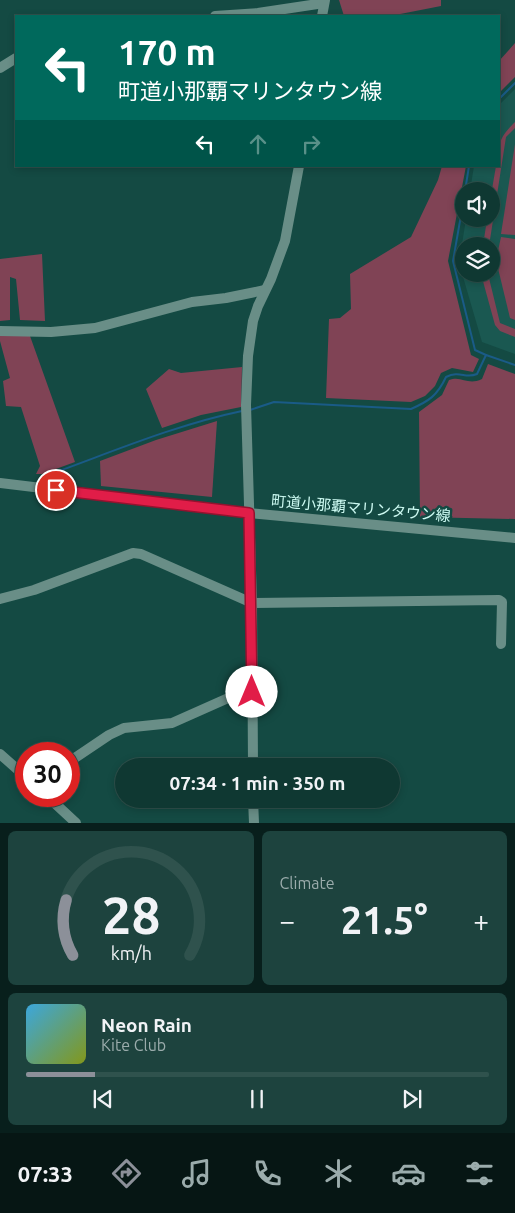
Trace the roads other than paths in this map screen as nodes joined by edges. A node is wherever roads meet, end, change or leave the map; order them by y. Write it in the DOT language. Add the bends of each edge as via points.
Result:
graph roads {
  1 [pos="324,2"];
  2 [pos="229,15"];
  3 [pos="322,15"];
  4 [pos="15,59"];
  5 [pos="0,68"];
  6 [pos="299,167"];
  7 [pos="265,290"];
  8 [pos="0,331"];
  9 [pos="0,483"];
  10 [pos="249,513"];
  11 [pos="515,538"];
  12 [pos="0,598"];
  13 [pos="252,603"];
  14 [pos="501,644"];
  15 [pos="252,692"];
  16 [pos="0,754"];
  17 [pos="80,755"];
  18 [pos="253,758"];
  19 [pos="15,767"];
  20 [pos="59,807"];
  21 [pos="253,808"];
  22 [pos="76,823"];
  23 [pos="254,823"];
  1 -- 2 [label="street"];
  1 -- 3 [label="street"];
  4 -- 5 [label="street"];
  6 -- 7 [label="street" via="285,240"];
  7 -- 8 [label="street" via="192,302 95,328 51,332"];
  7 -- 10 [label="street" via="253,321 248,356"];
  9 -- 10 [label="street, 町道小那覇マリンタウン線"];
  10 -- 11 [label="street, 町道小那覇マリンタウン線"];
  10 -- 13 [label="street"];
  12 -- 13 [label="street" via="34,590 132,553 141,554"];
  13 -- 14 [label="street" via="499,600 502,602"];
  13 -- 15 [label="street"];
  15 -- 17 [label="street" via="235,695 172,723 124,728"];
  15 -- 18 [label="street"];
  16 -- 19 [label="street"];
  20 -- 22 [label="street"];
  21 -- 23 [label="street"];
}
